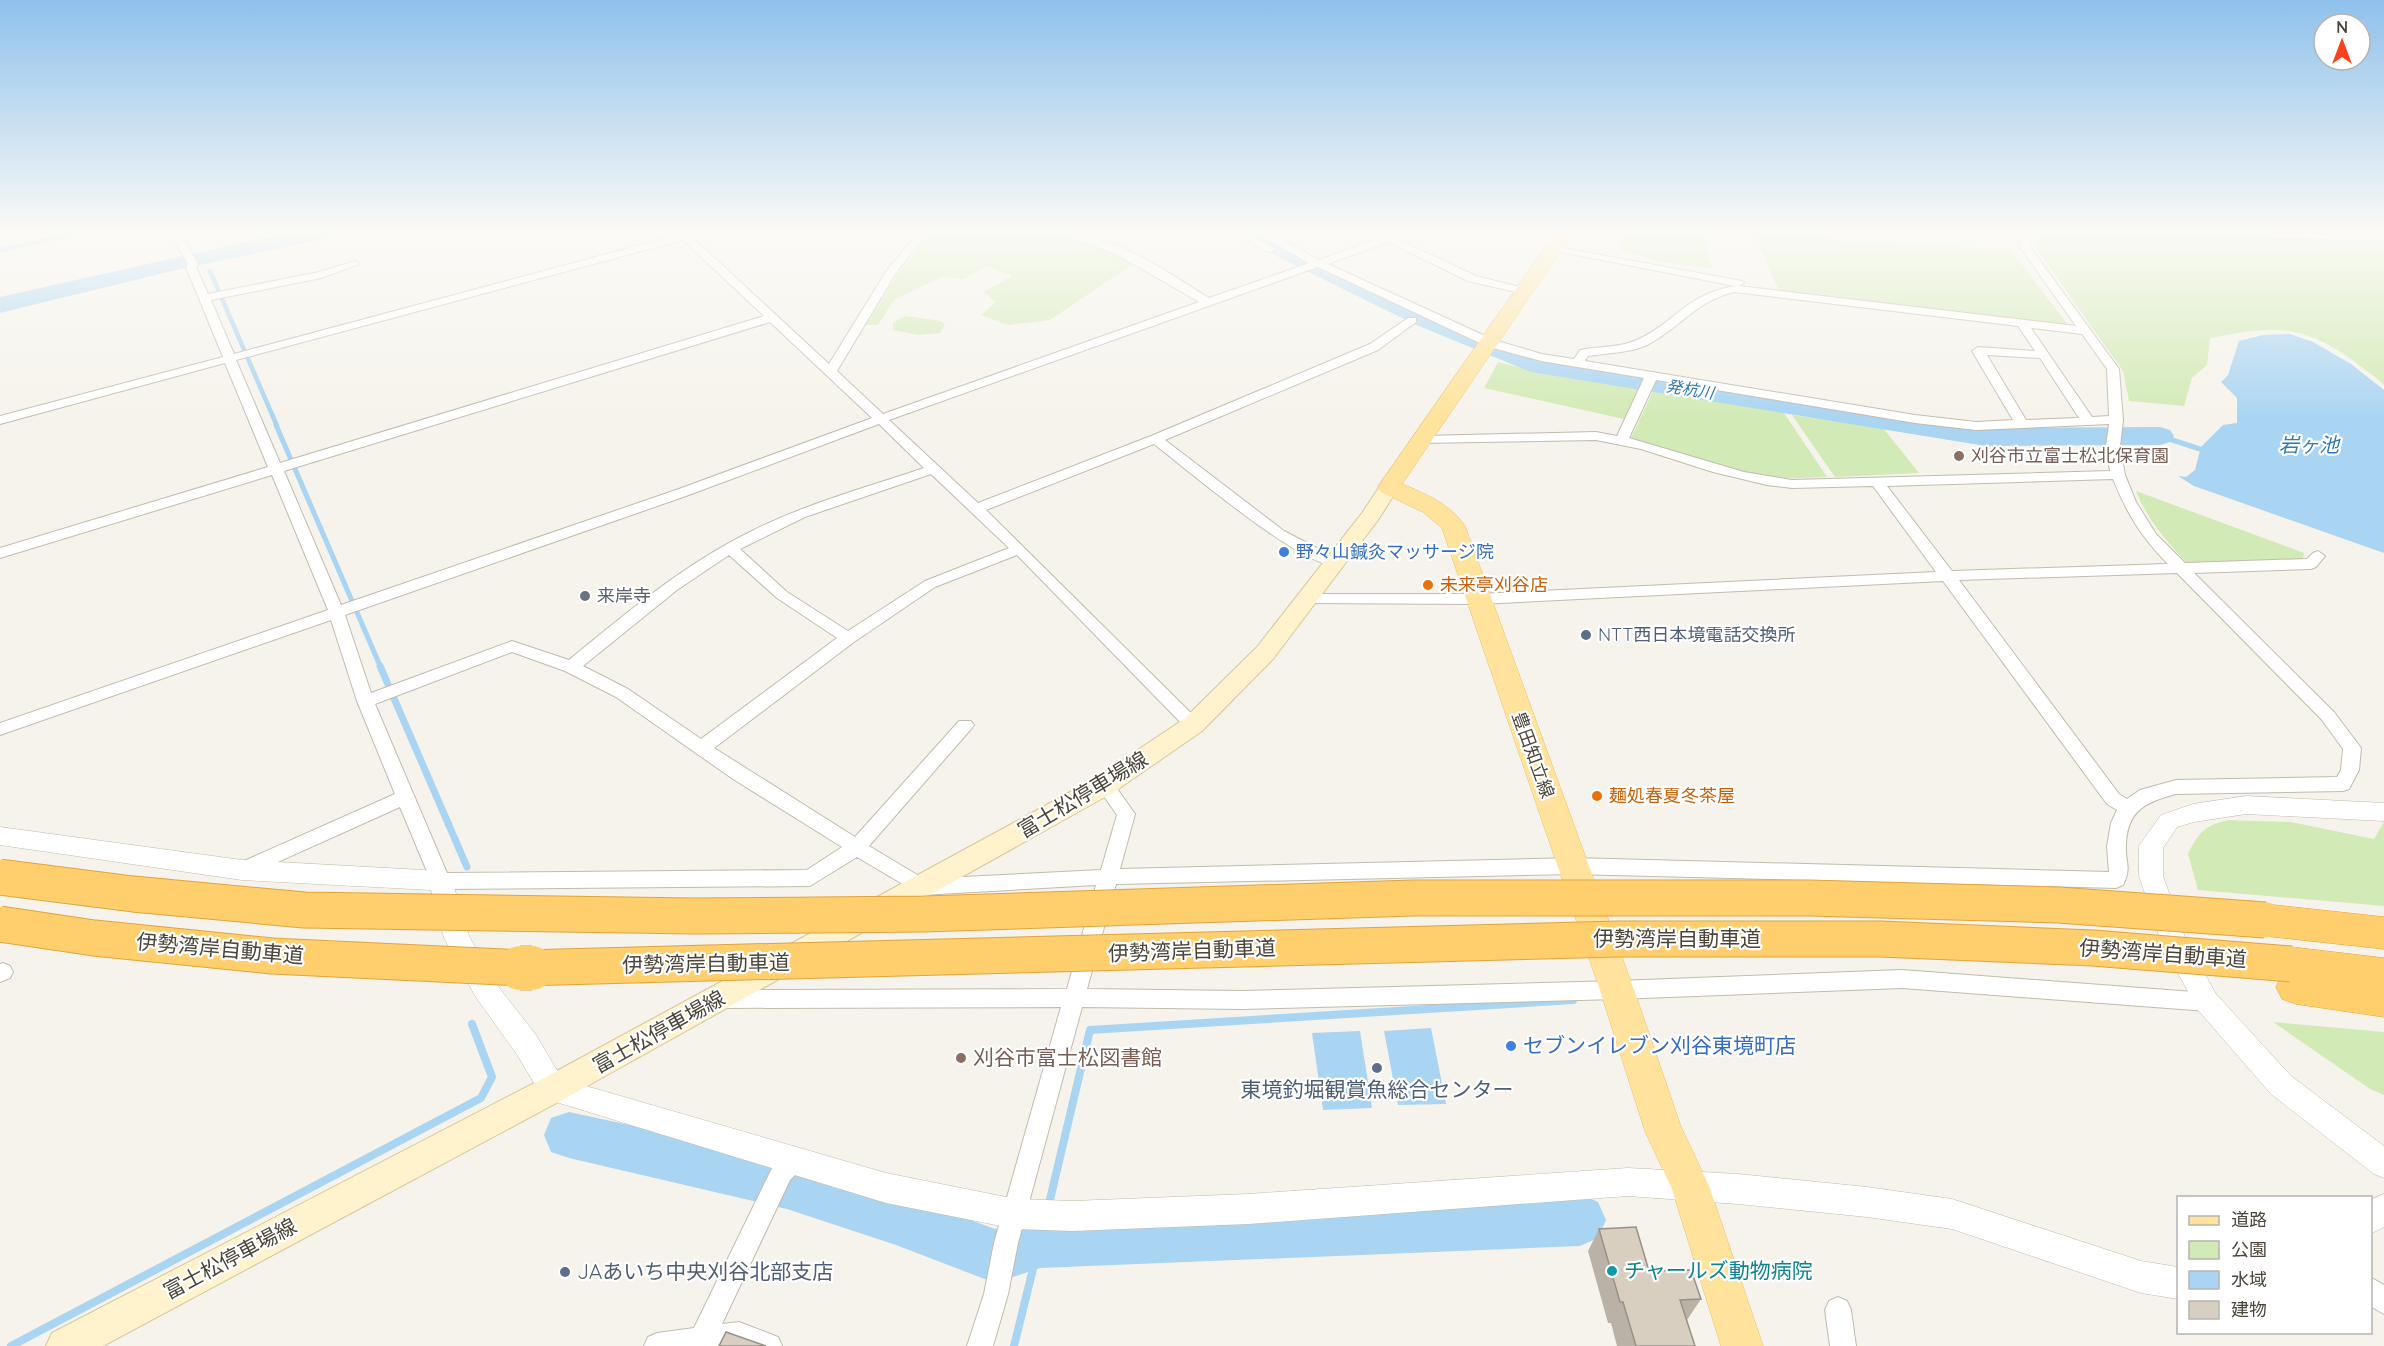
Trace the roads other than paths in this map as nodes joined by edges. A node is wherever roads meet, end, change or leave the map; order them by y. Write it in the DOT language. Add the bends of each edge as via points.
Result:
graph roads {
  1 [pos="212,296"];
  2 [pos="459,296"];
  3 [pos="748,296"];
  4 [pos="876,296"];
  5 [pos="1198,296"];
  6 [pos="1229,296"];
  7 [pos="1362,296"];
  8 [pos="1378,296"];
  9 [pos="1521,296"];
  10 [pos="1707,296"];
  11 [pos="1792,296"];
  12 [pos="2061,296"];
  13 [pos="202,298"];
  14 [pos="1209,303"];
  15 [pos="771,318"];
  16 [pos="1412,320"];
  17 [pos="2022,323"];
  18 [pos="2087,331"];
  19 [pos="1483,352"];
  20 [pos="2043,355"];
  21 [pos="233,358"];
  22 [pos="1577,363"];
  23 [pos="830,372"];
  24 [pos="1651,376"];
  25 [pos="881,419"];
  26 [pos="0,420"];
  27 [pos="2116,420"];
  28 [pos="2088,421"];
  29 [pos="2022,425"];
  30 [pos="1156,439"];
  31 [pos="1622,439"];
  32 [pos="1423,440"];
  33 [pos="278,468"];
  34 [pos="934,469"];
  35 [pos="2118,475"];
  36 [pos="1876,480"];
  37 [pos="1389,488"];
  38 [pos="976,509"];
  39 [pos="731,549"];
  40 [pos="1019,549"];
  41 [pos="0,553"];
  42 [pos="2318,556"];
  43 [pos="1333,562"];
  44 [pos="2180,568"];
  45 [pos="1948,576"];
  46 [pos="1306,599"];
  47 [pos="1478,599"];
  48 [pos="338,610"];
  49 [pos="848,638"];
  50 [pos="571,667"];
  51 [pos="370,698"];
  52 [pos="965,725"];
  53 [pos="1193,725"];
  54 [pos="0,729"];
  55 [pos="702,748"];
  56 [pos="1105,785"];
  57 [pos="405,797"];
  58 [pos="2128,808"];
  59 [pos="2384,812"];
  60 [pos="0,836"];
  61 [pos="856,848"];
  62 [pos="1573,866"];
  63 [pos="242,870"];
  64 [pos="0,877"];
  65 [pos="1106,877"];
  66 [pos="441,881"];
  67 [pos="921,887"];
  68 [pos="0,924"];
  69 [pos="2384,933"];
  70 [pos="2384,975"];
  71 [pos="2293,976"];
  72 [pos="1617,990"];
  73 [pos="1073,998"];
  74 [pos="720,999"];
  75 [pos="2384,1000"];
  76 [pos="2206,1002"];
  77 [pos="553,1089"];
  78 [pos="2384,1164"];
  79 [pos="788,1166"];
  80 [pos="1690,1186"];
  81 [pos="1016,1214"];
  82 [pos="2177,1283"];
  83 [pos="2372,1291"];
  84 [pos="2384,1301"];
  85 [pos="1838,1310"];
  86 [pos="700,1343"];
  87 [pos="65,1346"];
  88 [pos="657,1346"];
  89 [pos="769,1346"];
  90 [pos="980,1346"];
  91 [pos="1742,1346"];
  92 [pos="1843,1346"];
  1 -- 13 [label="street"];
  2 -- 21 [label="street"];
  3 -- 15 [label="street"];
  4 -- 23 [label="street"];
  5 -- 14 [label="street"];
  6 -- 14 [label="street"];
  7 -- 16 [label="street"];
  8 -- 19 [label="street"];
  9 -- 19 [label="main road"];
  10 -- 22 [label="street" via="1641,344 1584,353"];
  11 -- 17 [label="street"];
  12 -- 18 [label="street"];
  13 -- 21 [label="street"];
  14 -- 25 [label="street"];
  15 -- 23 [label="street"];
  15 -- 33 [label="street"];
  16 -- 19 [label="street"];
  16 -- 30 [label="street" via="1374,347"];
  17 -- 18 [label="street"];
  17 -- 20 [label="street"];
  18 -- 27 [label="street" via="2113,369"];
  19 -- 22 [label="street"];
  19 -- 32 [label="main road"];
  20 -- 28 [label="street"];
  20 -- 29 [label="street" via="1978,351"];
  21 -- 26 [label="street"];
  21 -- 33 [label="street"];
  22 -- 24 [label="street"];
  23 -- 25 [label="street"];
  24 -- 29 [label="street" via="1915,419 1976,426"];
  24 -- 31 [label="street"];
  25 -- 34 [label="street"];
  25 -- 48 [label="street" via="681,493"];
  27 -- 28 [label="street"];
  27 -- 35 [label="street" via="2113,446"];
  28 -- 29 [label="street"];
  30 -- 38 [label="street"];
  30 -- 43 [label="street" via="1279,534"];
  31 -- 32 [label="street" via="1596,436"];
  31 -- 36 [label="street" via="1762,482"];
  32 -- 37 [label="main road"];
  33 -- 41 [label="street"];
  33 -- 48 [label="street"];
  34 -- 38 [label="street"];
  34 -- 39 [label="street" via="782,522"];
  35 -- 36 [label="street"];
  35 -- 44 [label="street" via="2150,537"];
  36 -- 45 [label="street"];
  37 -- 43 [label="main road, 富士松停車場線"];
  37 -- 47 [label="main road, 豊田知立線" via="1427,503 1453,526"];
  38 -- 40 [label="street"];
  39 -- 49 [label="street" via="782,596"];
  39 -- 50 [label="street" via="666,589"];
  40 -- 49 [label="street" via="930,584"];
  40 -- 53 [label="street"];
  42 -- 44 [label="street" via="2311,564"];
  43 -- 46 [label="main road, 富士松停車場線"];
  44 -- 45 [label="street"];
  44 -- 58 [label="street" via="2328,716 2352,748 2350,770 2343,784 2176,787 2146,795"];
  45 -- 47 [label="street"];
  45 -- 58 [label="street" via="2113,799"];
  46 -- 47 [label="street"];
  46 -- 53 [label="main road, 富士松停車場線" via="1265,653"];
  47 -- 62 [label="main road, 豊田知立線"];
  48 -- 51 [label="street"];
  48 -- 54 [label="street"];
  49 -- 55 [label="street"];
  50 -- 51 [label="street" via="512,646"];
  50 -- 55 [label="street" via="622,693"];
  51 -- 57 [label="street"];
  52 -- 61 [label="street"];
  53 -- 56 [label="main road, 富士松停車場線"];
  55 -- 61 [label="street"];
  56 -- 65 [label="street" via="1126,814"];
  56 -- 67 [label="main road, 富士松停車場線"];
  57 -- 63 [label="street"];
  57 -- 66 [label="street"];
  58 -- 62 [label="street" via="2120,823 2116,846 2120,869 2116,880"];
  59 -- 76 [label="street" via="2246,805 2169,821 2151,846 2151,876 2174,942"];
  60 -- 63 [label="street"];
  61 -- 66 [label="street" via="810,879"];
  61 -- 67 [label="street"];
  62 -- 65 [label="street"];
  62 -- 72 [label="main road, 豊田知立線"];
  63 -- 66 [label="street"];
  64 -- 69 [label="highway, bridge" via="133,894 316,910 694,916 1413,898 1809,898 2058,905"];
  65 -- 67 [label="street"];
  65 -- 73 [label="street"];
  66 -- 77 [label="street" via="458,938 484,988 526,1044"];
  67 -- 74 [label="main road, 富士松停車場線"];
  68 -- 71 [label="highway, 伊勢湾岸自動車道, bridge" via="272,956 524,968 1618,939"];
  70 -- 71 [label="highway"];
  71 -- 75 [label="highway"];
  72 -- 73 [label="street" via="1242,1000"];
  72 -- 76 [label="street" via="1902,979"];
  72 -- 80 [label="main road, 豊田知立線" via="1664,1131"];
  73 -- 74 [label="street"];
  73 -- 81 [label="street"];
  74 -- 77 [label="main road, 富士松停車場線"];
  76 -- 78 [label="street" via="2281,1085"];
  77 -- 79 [label="street"];
  77 -- 87 [label="main road, 富士松停車場線"];
  79 -- 81 [label="street"];
  79 -- 86 [label="street"];
  80 -- 81 [label="street" via="1628,1182 1248,1209 1073,1216"];
  80 -- 82 [label="street" via="1952,1214 2141,1277"];
  80 -- 91 [label="main road, 豊田知立線"];
  81 -- 90 [label="street"];
  83 -- 84 [label="street"];
  85 -- 92 [label="street"];
  86 -- 88 [label="street"];
  86 -- 89 [label="street" via="739,1335"];
}
